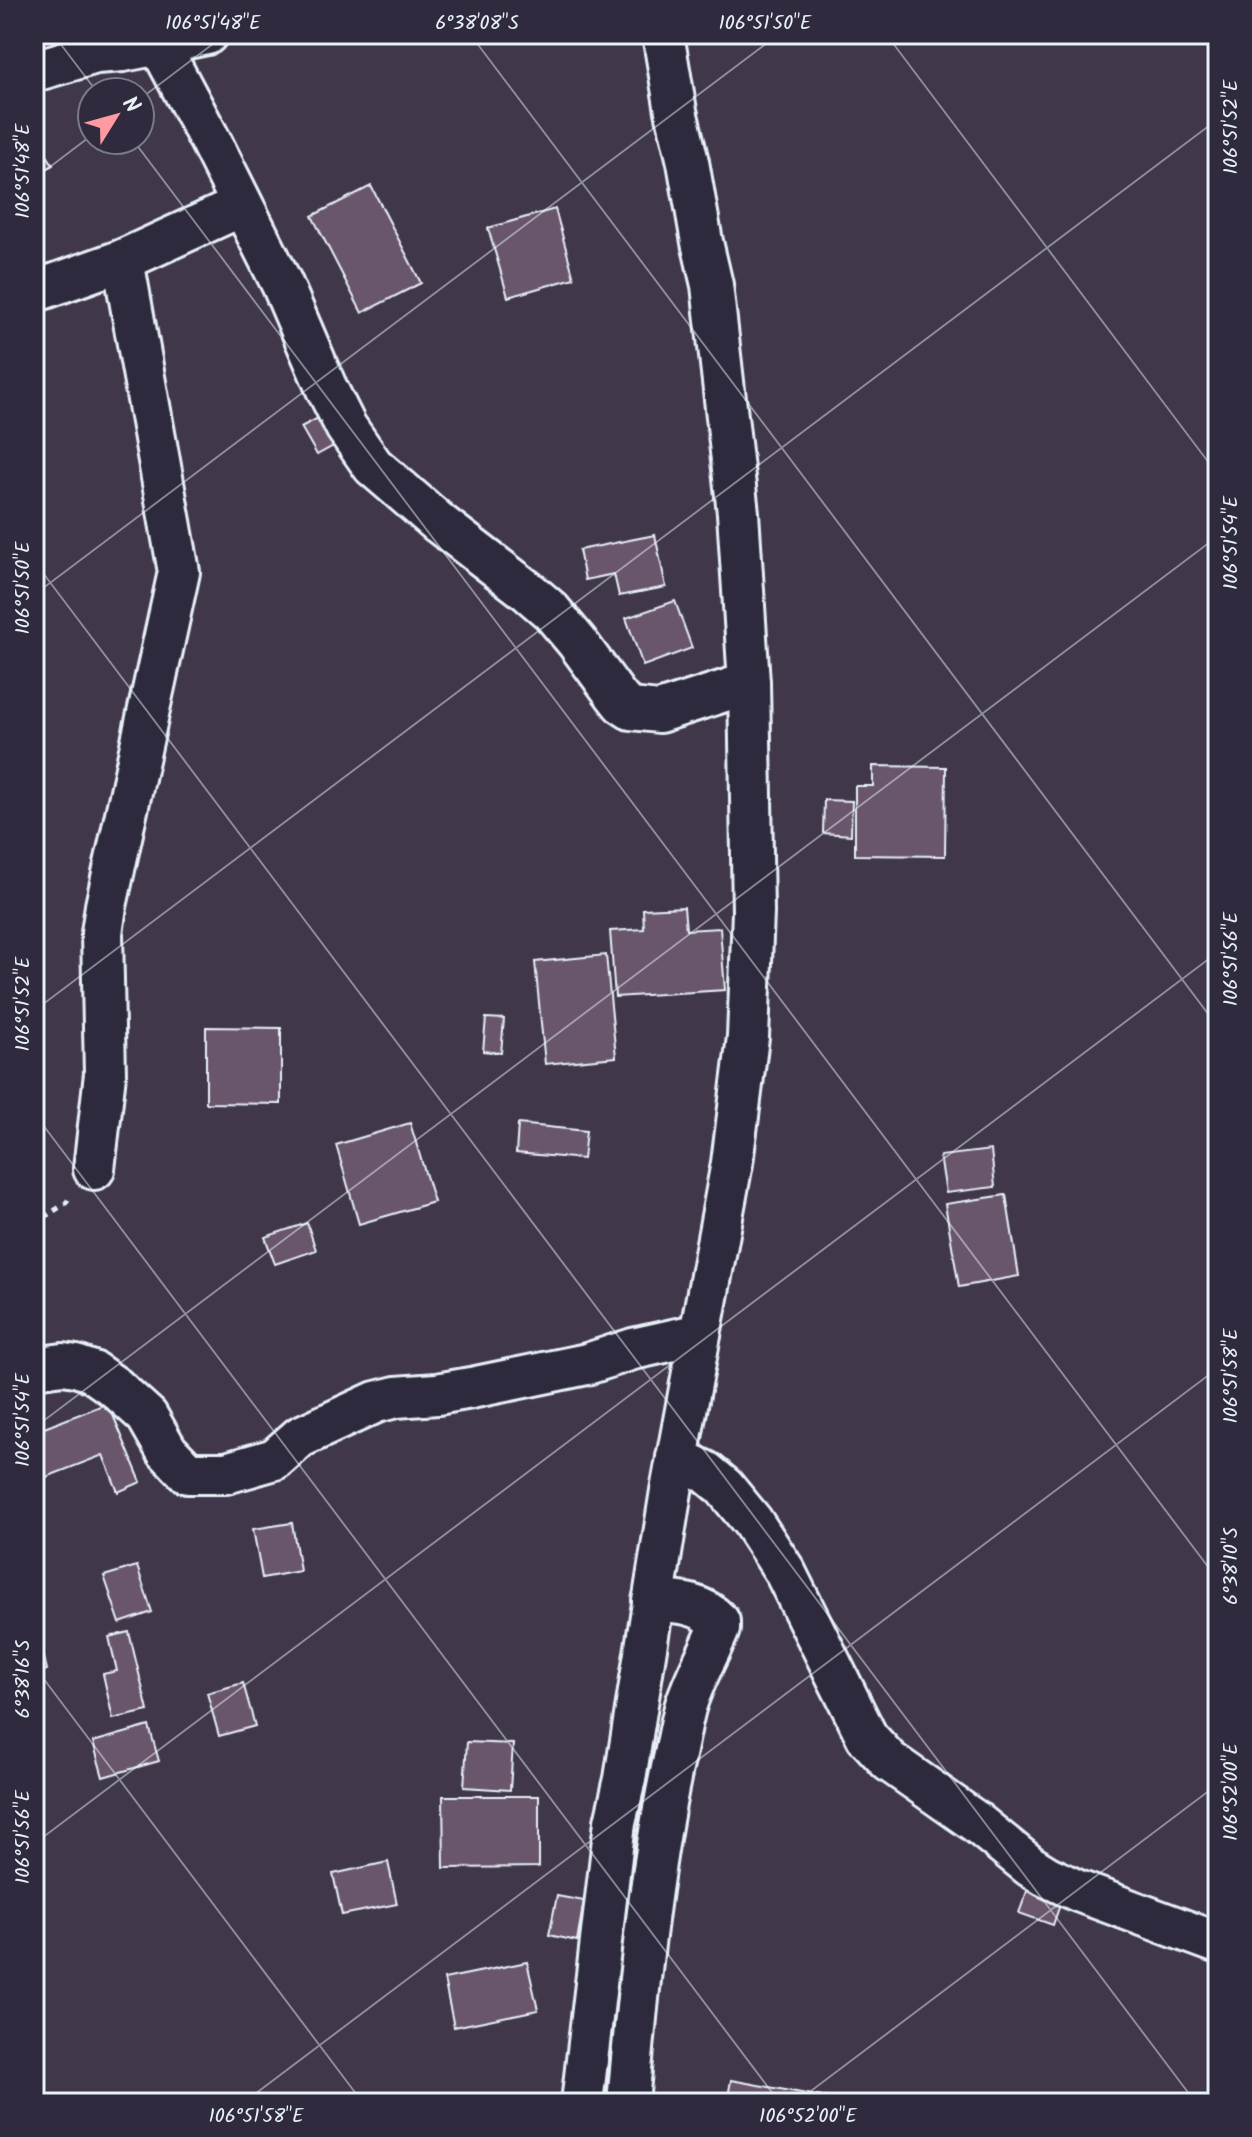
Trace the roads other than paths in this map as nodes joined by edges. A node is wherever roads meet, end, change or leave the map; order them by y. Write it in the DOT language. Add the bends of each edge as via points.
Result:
graph roads {
  1 [pos="207,34"];
  2 [pos="663,34"];
  3 [pos="159,44"];
  4 [pos="34,71"];
  5 [pos="241,206"];
  6 [pos="123,260"];
  7 [pos="34,287"];
  8 [pos="749,683"];
  9 [pos="94,1169"];
  10 [pos="700,1334"];
  11 [pos="34,1368"];
  12 [pos="677,1458"];
  13 [pos="653,1601"];
  14 [pos="1218,1943"];
  15 [pos="582,2103"];
  16 [pos="628,2103"];
  1 -- 3 [label="street"];
  2 -- 8 [label="street" via="712,285 738,513"];
  3 -- 4 [label="street" via="96,53"];
  3 -- 5 [label="street"];
  5 -- 6 [label="street"];
  5 -- 8 [label="street" via="359,448 394,485 551,611 622,703 659,712"];
  6 -- 7 [label="street" via="42,289"];
  6 -- 9 [label="street" via="179,572 102,933 105,1074"];
  8 -- 10 [label="street" via="753,912 748,1037 732,1163"];
  10 -- 11 [label="street" via="587,1364 376,1402 300,1437 275,1459 208,1474 188,1473 167,1451 147,1416 93,1372 63,1364"];
  10 -- 12 [label="street"];
  12 -- 13 [label="street"];
  12 -- 14 [label="street" via="706,1472 752,1521 784,1570 867,1737 889,1761 1046,1876"];
  13 -- 15 [label="street" via="615,1822"];
  13 -- 16 [label="street" via="701,1608 719,1622 719,1629 685,1708 663,1813"];
}
